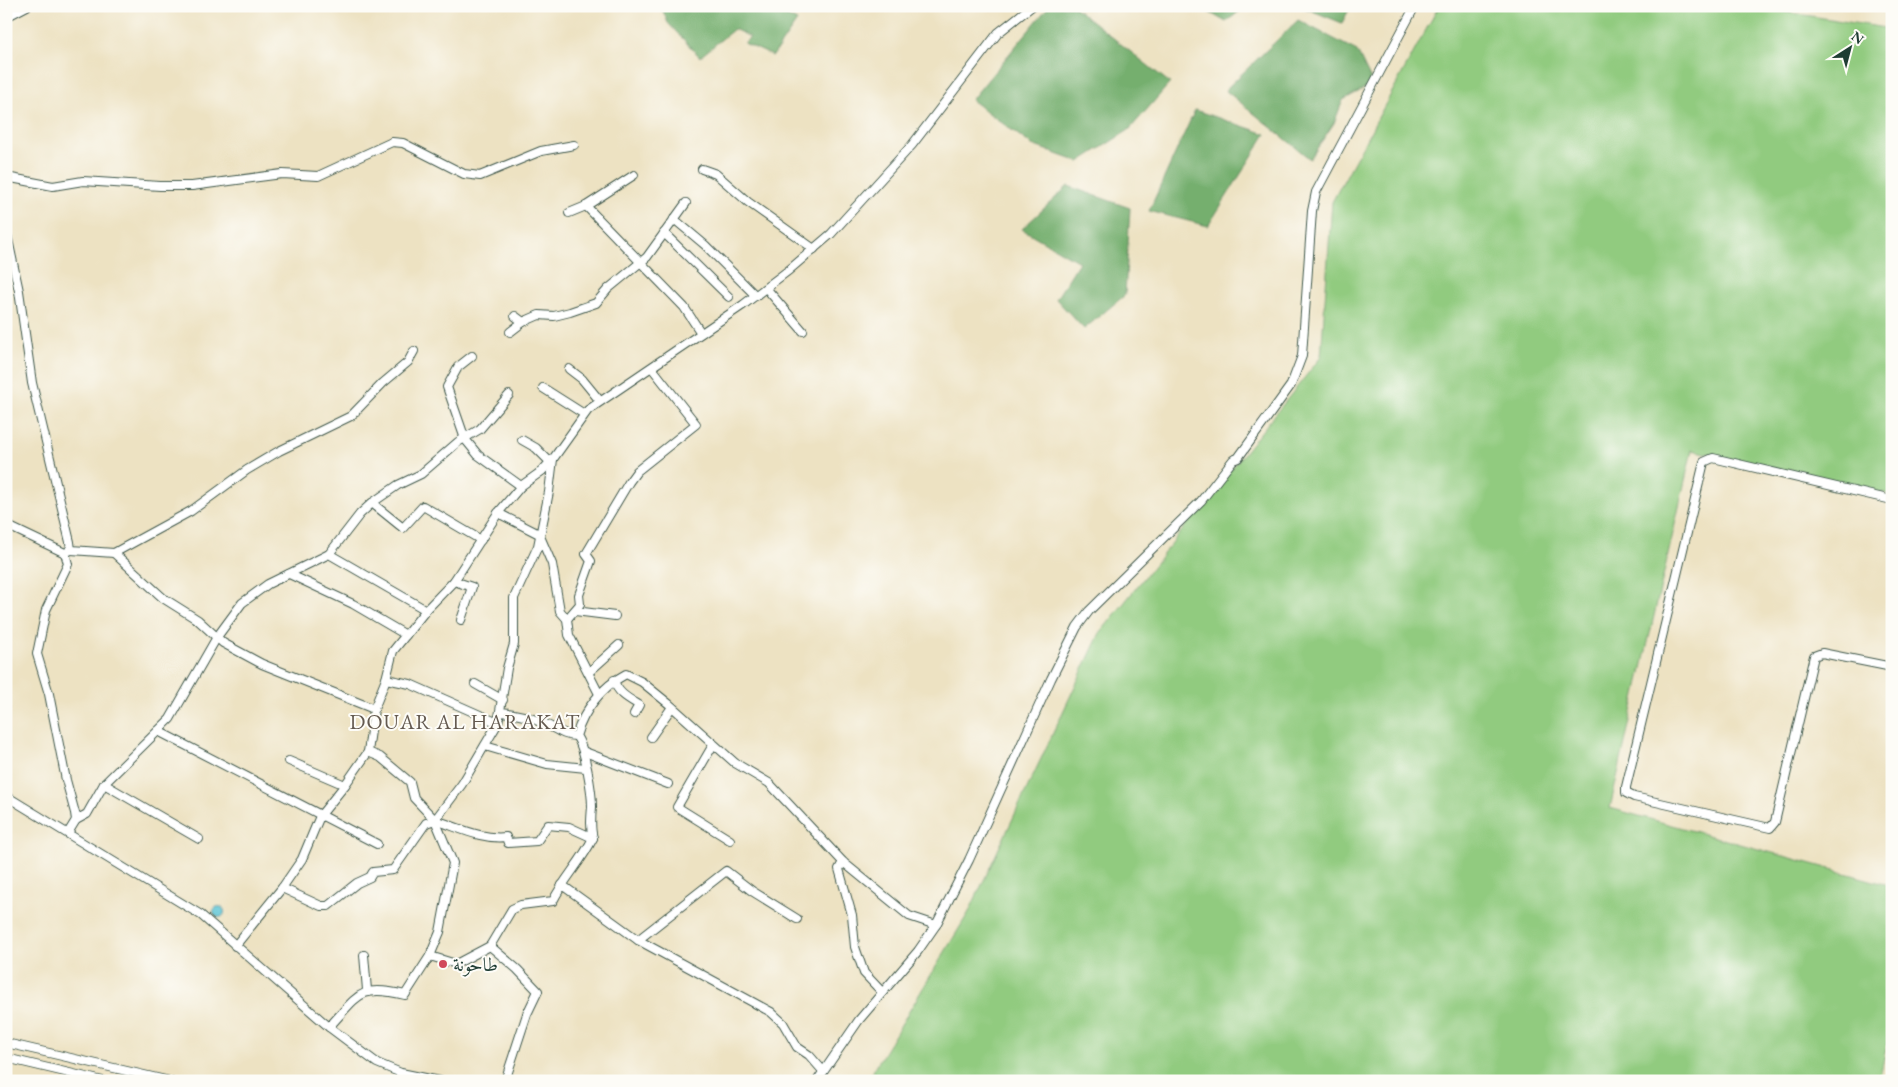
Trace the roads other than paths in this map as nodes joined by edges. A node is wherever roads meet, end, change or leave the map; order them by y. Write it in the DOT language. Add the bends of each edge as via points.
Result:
graph roads {
  1 [pos="27,6"];
  2 [pos="1032,6"];
  3 [pos="1415,6"];
  4 [pos="6,17"];
  5 [pos="574,145"];
  6 [pos="702,168"];
  7 [pos="634,175"];
  8 [pos="6,177"];
  9 [pos="686,203"];
  10 [pos="586,206"];
  11 [pos="569,213"];
  12 [pos="674,219"];
  13 [pos="6,230"];
  14 [pos="664,233"];
  15 [pos="814,249"];
  16 [pos="640,264"];
  17 [pos="766,288"];
  18 [pos="756,296"];
  19 [pos="729,297"];
  20 [pos="515,316"];
  21 [pos="523,322"];
  22 [pos="803,331"];
  23 [pos="510,332"];
  24 [pos="701,333"];
  25 [pos="414,351"];
  26 [pos="472,356"];
  27 [pos="652,368"];
  28 [pos="569,369"];
  29 [pos="543,388"];
  30 [pos="510,396"];
  31 [pos="600,400"];
  32 [pos="584,414"];
  33 [pos="465,439"];
  34 [pos="522,440"];
  35 [pos="551,460"];
  36 [pos="520,486"];
  37 [pos="1892,500"];
  38 [pos="372,504"];
  39 [pos="498,513"];
  40 [pos="6,525"];
  41 [pos="540,534"];
  42 [pos="481,540"];
  43 [pos="68,552"];
  44 [pos="114,553"];
  45 [pos="329,554"];
  46 [pos="289,574"];
  47 [pos="454,581"];
  48 [pos="426,610"];
  49 [pos="574,611"];
  50 [pos="615,616"];
  51 [pos="567,619"];
  52 [pos="461,620"];
  53 [pos="406,635"];
  54 [pos="216,637"];
  55 [pos="619,645"];
  56 [pos="1892,667"];
  57 [pos="589,672"];
  58 [pos="386,679"];
  59 [pos="614,680"];
  60 [pos="475,684"];
  61 [pos="599,694"];
  62 [pos="503,700"];
  63 [pos="672,706"];
  64 [pos="374,709"];
  65 [pos="500,712"];
  66 [pos="634,714"];
  67 [pos="498,723"];
  68 [pos="158,731"];
  69 [pos="576,736"];
  70 [pos="651,737"];
  71 [pos="712,745"];
  72 [pos="485,746"];
  73 [pos="368,752"];
  74 [pos="585,752"];
  75 [pos="289,760"];
  76 [pos="586,768"];
  77 [pos="104,784"];
  78 [pos="668,784"];
  79 [pos="345,785"];
  80 [pos="6,796"];
  81 [pos="320,816"];
  82 [pos="76,820"];
  83 [pos="435,820"];
  84 [pos="68,833"];
  85 [pos="593,838"];
  86 [pos="198,839"];
  87 [pos="730,840"];
  88 [pos="377,844"];
  89 [pos="843,862"];
  90 [pos="562,884"];
  91 [pos="282,888"];
  92 [pos="797,919"];
  93 [pos="936,925"];
  94 [pos="638,940"];
  95 [pos="235,946"];
  96 [pos="490,946"];
  97 [pos="364,955"];
  98 [pos="430,956"];
  99 [pos="367,990"];
  100 [pos="882,992"];
  101 [pos="329,1027"];
  102 [pos="6,1043"];
  103 [pos="36,1050"];
  104 [pos="6,1058"];
  105 [pos="33,1064"];
  106 [pos="824,1072"];
  107 [pos="103,1081"];
  108 [pos="170,1081"];
  109 [pos="440,1081"];
  110 [pos="505,1081"];
  111 [pos="817,1081"];
  1 -- 4 [label="street"];
  2 -- 15 [label="street" via="998,33 912,145"];
  3 -- 93 [label="street" via="1316,192 1311,216 1302,356 1295,379 1238,458 1201,501 1089,611 1077,627"];
  5 -- 8 [label="street" via="540,151 480,176 464,174 403,143 392,142 318,176 282,174 192,186 83,181 54,186"];
  6 -- 15 [label="street" via="716,174 748,202"];
  7 -- 10 [label="street"];
  9 -- 12 [label="street"];
  10 -- 11 [label="street"];
  10 -- 16 [label="street"];
  12 -- 14 [label="street"];
  12 -- 18 [label="street" via="706,245"];
  13 -- 43 [label="street" via="21,300 31,377"];
  14 -- 16 [label="street"];
  14 -- 19 [label="street"];
  15 -- 17 [label="street"];
  16 -- 21 [label="street" via="608,289 596,303"];
  16 -- 24 [label="street" via="684,308"];
  17 -- 18 [label="street"];
  17 -- 22 [label="street"];
  18 -- 24 [label="street"];
  20 -- 21 [label="street"];
  21 -- 23 [label="street"];
  24 -- 27 [label="street"];
  25 -- 44 [label="street" via="408,362 351,416 271,456 185,515"];
  26 -- 33 [label="street" via="458,367 447,387"];
  27 -- 31 [label="street"];
  27 -- 49 [label="street" via="696,424 629,482 586,554 591,561 579,595 580,604"];
  28 -- 31 [label="street"];
  29 -- 32 [label="street"];
  30 -- 33 [label="street" via="480,429"];
  31 -- 32 [label="street"];
  32 -- 35 [label="street"];
  33 -- 36 [label="street" via="478,455"];
  33 -- 38 [label="street" via="421,474 398,485"];
  34 -- 35 [label="street"];
  35 -- 36 [label="street" via="542,471"];
  35 -- 41 [label="street" via="549,492"];
  36 -- 39 [label="street"];
  37 -- 56 [label="street" via="1712,458 1704,462 1626,793 1770,828 1775,822 1814,656 1822,653"];
  38 -- 42 [label="street" via="402,528 422,506"];
  38 -- 45 [label="street" via="360,514"];
  39 -- 41 [label="street"];
  39 -- 42 [label="street"];
  40 -- 43 [label="street"];
  41 -- 51 [label="street" via="552,564 560,611"];
  41 -- 62 [label="street" via="538,546 514,598 514,644"];
  42 -- 47 [label="street"];
  43 -- 44 [label="street"];
  43 -- 82 [label="street" via="68,564 46,610 37,654 49,694"];
  44 -- 54 [label="street" via="163,598 198,620"];
  45 -- 46 [label="street"];
  45 -- 48 [label="street"];
  46 -- 53 [label="street" via="353,604"];
  46 -- 54 [label="street" via="268,584 242,603"];
  47 -- 48 [label="street"];
  47 -- 52 [label="street" via="472,587"];
  48 -- 53 [label="street"];
  49 -- 50 [label="street"];
  49 -- 51 [label="street"];
  51 -- 57 [label="street" via="569,635"];
  53 -- 58 [label="street" via="393,651"];
  54 -- 64 [label="street" via="262,664"];
  54 -- 68 [label="street" via="170,718"];
  55 -- 57 [label="street"];
  57 -- 61 [label="street"];
  58 -- 64 [label="street"];
  58 -- 67 [label="street" via="410,684"];
  59 -- 61 [label="street"];
  59 -- 63 [label="street" via="626,674 642,682"];
  59 -- 66 [label="street" via="625,696 639,705"];
  60 -- 62 [label="street"];
  61 -- 69 [label="street"];
  62 -- 65 [label="street"];
  63 -- 70 [label="street"];
  63 -- 71 [label="street"];
  64 -- 73 [label="street"];
  65 -- 67 [label="street"];
  65 -- 69 [label="street" via="522,715 568,736"];
  67 -- 72 [label="street"];
  68 -- 77 [label="street"];
  68 -- 81 [label="street"];
  69 -- 74 [label="street"];
  71 -- 87 [label="street" via="677,807"];
  71 -- 89 [label="street" via="769,783"];
  72 -- 76 [label="street" via="547,764"];
  72 -- 83 [label="street"];
  73 -- 79 [label="street"];
  73 -- 83 [label="street" via="404,775 410,782 414,798"];
  74 -- 76 [label="street"];
  74 -- 78 [label="street"];
  75 -- 79 [label="street"];
  76 -- 85 [label="street"];
  77 -- 82 [label="street" via="87,814"];
  77 -- 86 [label="street"];
  79 -- 81 [label="street"];
  80 -- 84 [label="street"];
  81 -- 88 [label="street"];
  81 -- 91 [label="street" via="302,859"];
  82 -- 84 [label="street"];
  83 -- 85 [label="street" via="481,837 506,837 508,843 513,844 537,840 548,825 569,827"];
  83 -- 91 [label="street" via="426,823 393,870 373,872 328,906 321,906"];
  83 -- 98 [label="street" via="453,863 440,932"];
  84 -- 95 [label="street" via="201,914"];
  85 -- 90 [label="street"];
  89 -- 93 [label="street" via="909,916"];
  89 -- 100 [label="street" via="839,869 852,915 855,947 864,974"];
  90 -- 94 [label="street"];
  90 -- 96 [label="street" via="552,902 512,909"];
  91 -- 95 [label="street"];
  92 -- 94 [label="street" via="726,871"];
  93 -- 100 [label="street"];
  94 -- 106 [label="street" via="771,1012 786,1027 796,1047 809,1055"];
  95 -- 101 [label="street"];
  96 -- 98 [label="street" via="456,964"];
  96 -- 110 [label="street" via="538,991"];
  97 -- 99 [label="street"];
  98 -- 99 [label="street" via="405,995"];
  99 -- 101 [label="street"];
  100 -- 106 [label="street"];
  101 -- 109 [label="street" via="376,1063 401,1073"];
  102 -- 103 [label="street"];
  103 -- 105 [label="street"];
  103 -- 108 [label="street"];
  104 -- 105 [label="street"];
  105 -- 107 [label="street"];
  106 -- 111 [label="street"];
}
